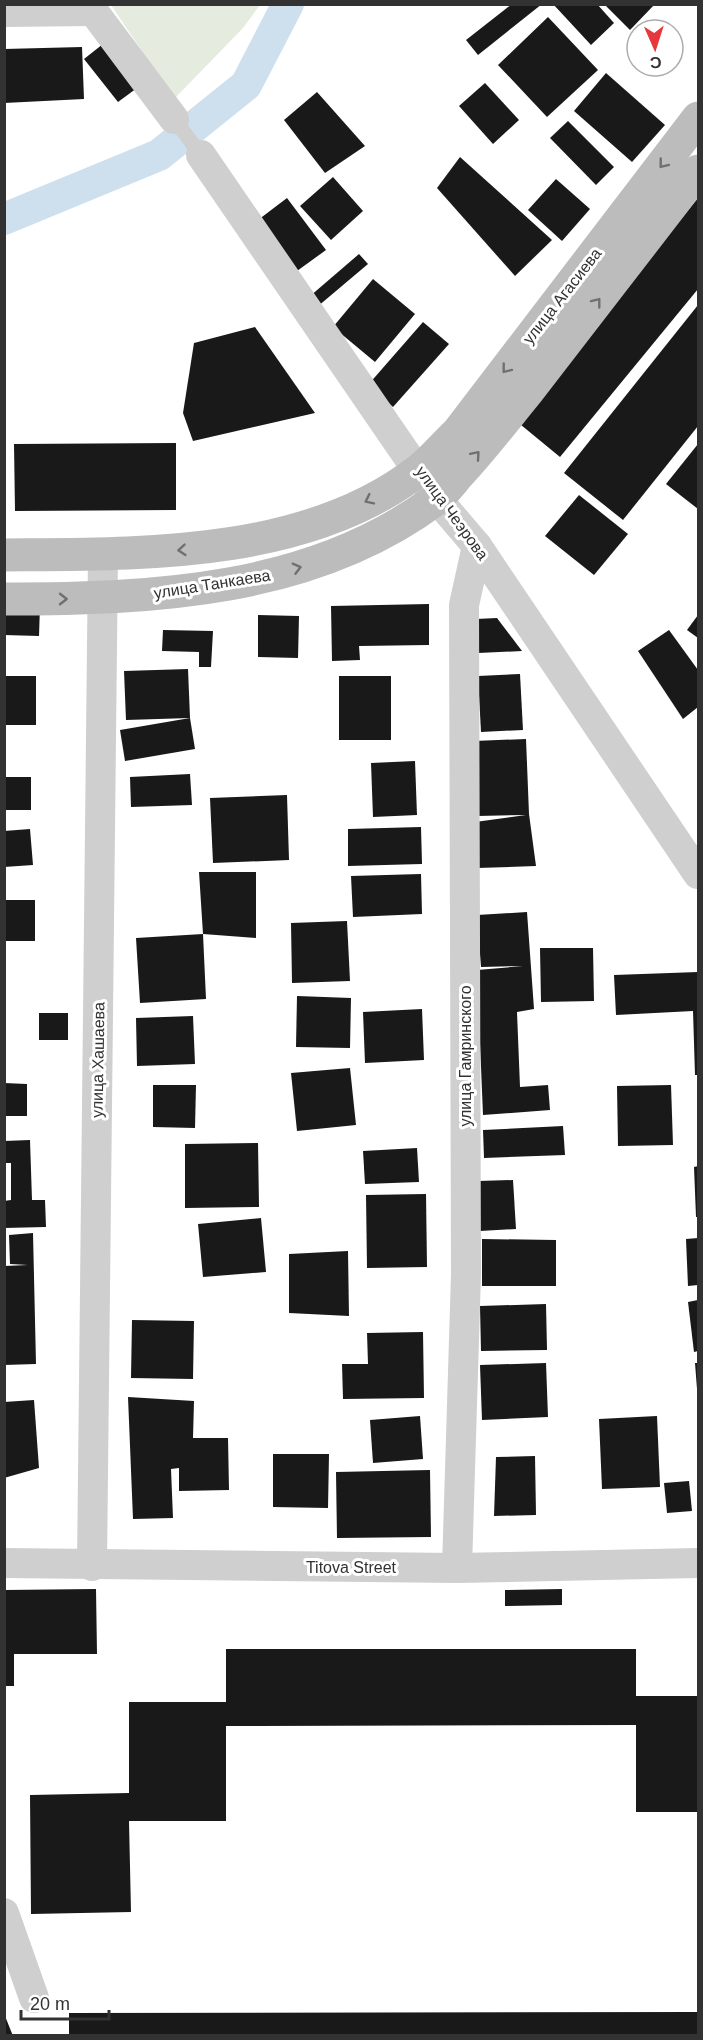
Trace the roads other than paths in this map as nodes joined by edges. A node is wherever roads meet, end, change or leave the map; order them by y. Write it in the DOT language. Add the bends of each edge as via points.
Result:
graph roads {
  1 [pos="90,8"];
  2 [pos="4,12"];
  3 [pos="699,118"];
  4 [pos="174,119"];
  5 [pos="201,155"];
  6 [pos="699,171"];
  7 [pos="419,470"];
  8 [pos="437,499"];
  9 [pos="477,546"];
  10 [pos="103,554"];
  11 [pos="4,555"];
  12 [pos="4,598"];
  13 [pos="103,598"];
  14 [pos="699,874"];
  15 [pos="4,1563"];
  16 [pos="699,1563"];
  17 [pos="92,1566"];
  18 [pos="457,1568"];
  19 [pos="4,1913"];
  20 [pos="34,1998"];
  1 -- 2 [label="street"];
  1 -- 4 [label="street"];
  3 -- 7 [label="main road, улица Агасиева, one-way" via="458,432"];
  4 -- 5 [label="lane"];
  5 -- 7 [label="street, улица Чеэрова"];
  8 -- 6 [label="main road, улица Агасиева, one-way" via="508,416"];
  7 -- 8 [label="street, улица Чеэрова"];
  7 -- 10 [label="main road, one-way" via="384,493 311,525 184,550"];
  8 -- 9 [label="street, улица Чеэрова"];
  13 -- 8 [label="main road, улица Танкаева, one-way" via="236,583 321,561 361,545"];
  9 -- 14 [label="street, улица Чеэрова"];
  9 -- 18 [label="street, улица Гамринского" via="464,605 466,1274"];
  10 -- 11 [label="main road"];
  10 -- 13 [label="street, улица Хашаева"];
  12 -- 13 [label="main road, улица Танкаева, one-way"];
  13 -- 17 [label="street, улица Хашаева"];
  15 -- 17 [label="street, Titova Street"];
  16 -- 18 [label="street, Titova Street"];
  17 -- 18 [label="street, Titova Street"];
  19 -- 20 [label="street"];
}
